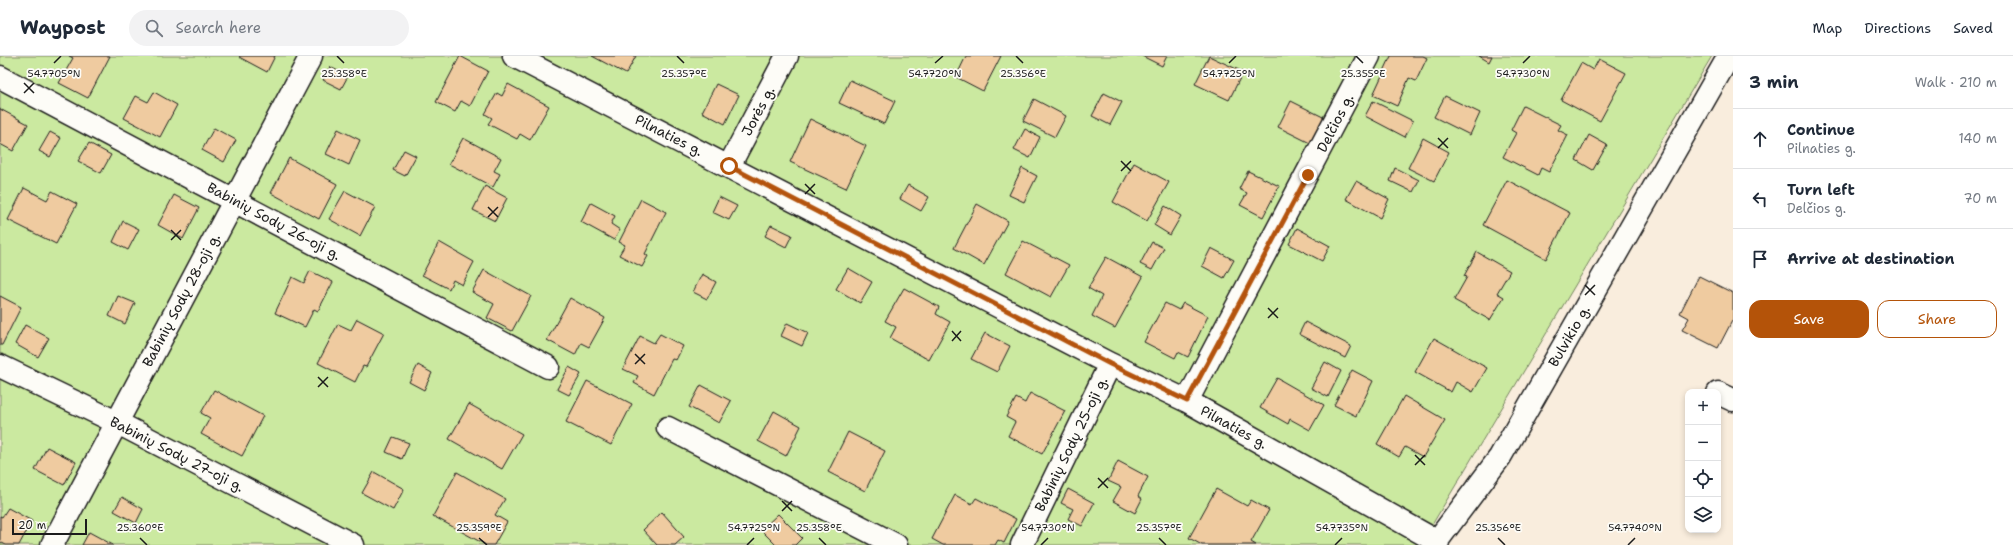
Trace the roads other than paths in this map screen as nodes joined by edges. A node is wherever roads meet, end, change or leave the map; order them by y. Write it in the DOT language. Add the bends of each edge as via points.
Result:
graph roads {
  1 [pos="310,56"];
  2 [pos="514,56"];
  3 [pos="787,56"];
  4 [pos="1369,56"];
  5 [pos="1729,56"];
  6 [pos="0,76"];
  7 [pos="729,166"];
  8 [pos="234,200"];
  9 [pos="1110,364"];
  10 [pos="0,366"];
  11 [pos="548,367"];
  12 [pos="1721,394"];
  13 [pos="1733,400"];
  14 [pos="1187,401"];
  15 [pos="116,422"];
  16 [pos="668,428"];
  17 [pos="1436,543"];
  18 [pos="52,545"];
  19 [pos="353,545"];
  20 [pos="896,545"];
  21 [pos="1022,545"];
  1 -- 8 [label="street, Babinių Sodų 28-oji g."];
  2 -- 7 [label="street, Pilnaties g."];
  3 -- 7 [label="street, Jorės g."];
  4 -- 14 [label="street, Delčios g."];
  5 -- 17 [label="street, Bulvikio g." via="1500,457"];
  6 -- 8 [label="street, Babinių Sodų 26-oji g."];
  7 -- 9 [label="street, Pilnaties g."];
  8 -- 11 [label="street, Babinių Sodų 26-oji g."];
  8 -- 15 [label="street, Babinių Sodų 28-oji g."];
  9 -- 14 [label="street, Pilnaties g."];
  9 -- 21 [label="street, Babinių Sodų 25-oji g."];
  10 -- 15 [label="street, Babinių Sodų 27-oji g."];
  12 -- 13 [label="street"];
  14 -- 17 [label="street, Pilnaties g."];
  15 -- 18 [label="street, Babinių Sodų 28-oji g."];
  15 -- 19 [label="street, Babinių Sodų 27-oji g."];
  16 -- 20 [label="street"];
}
